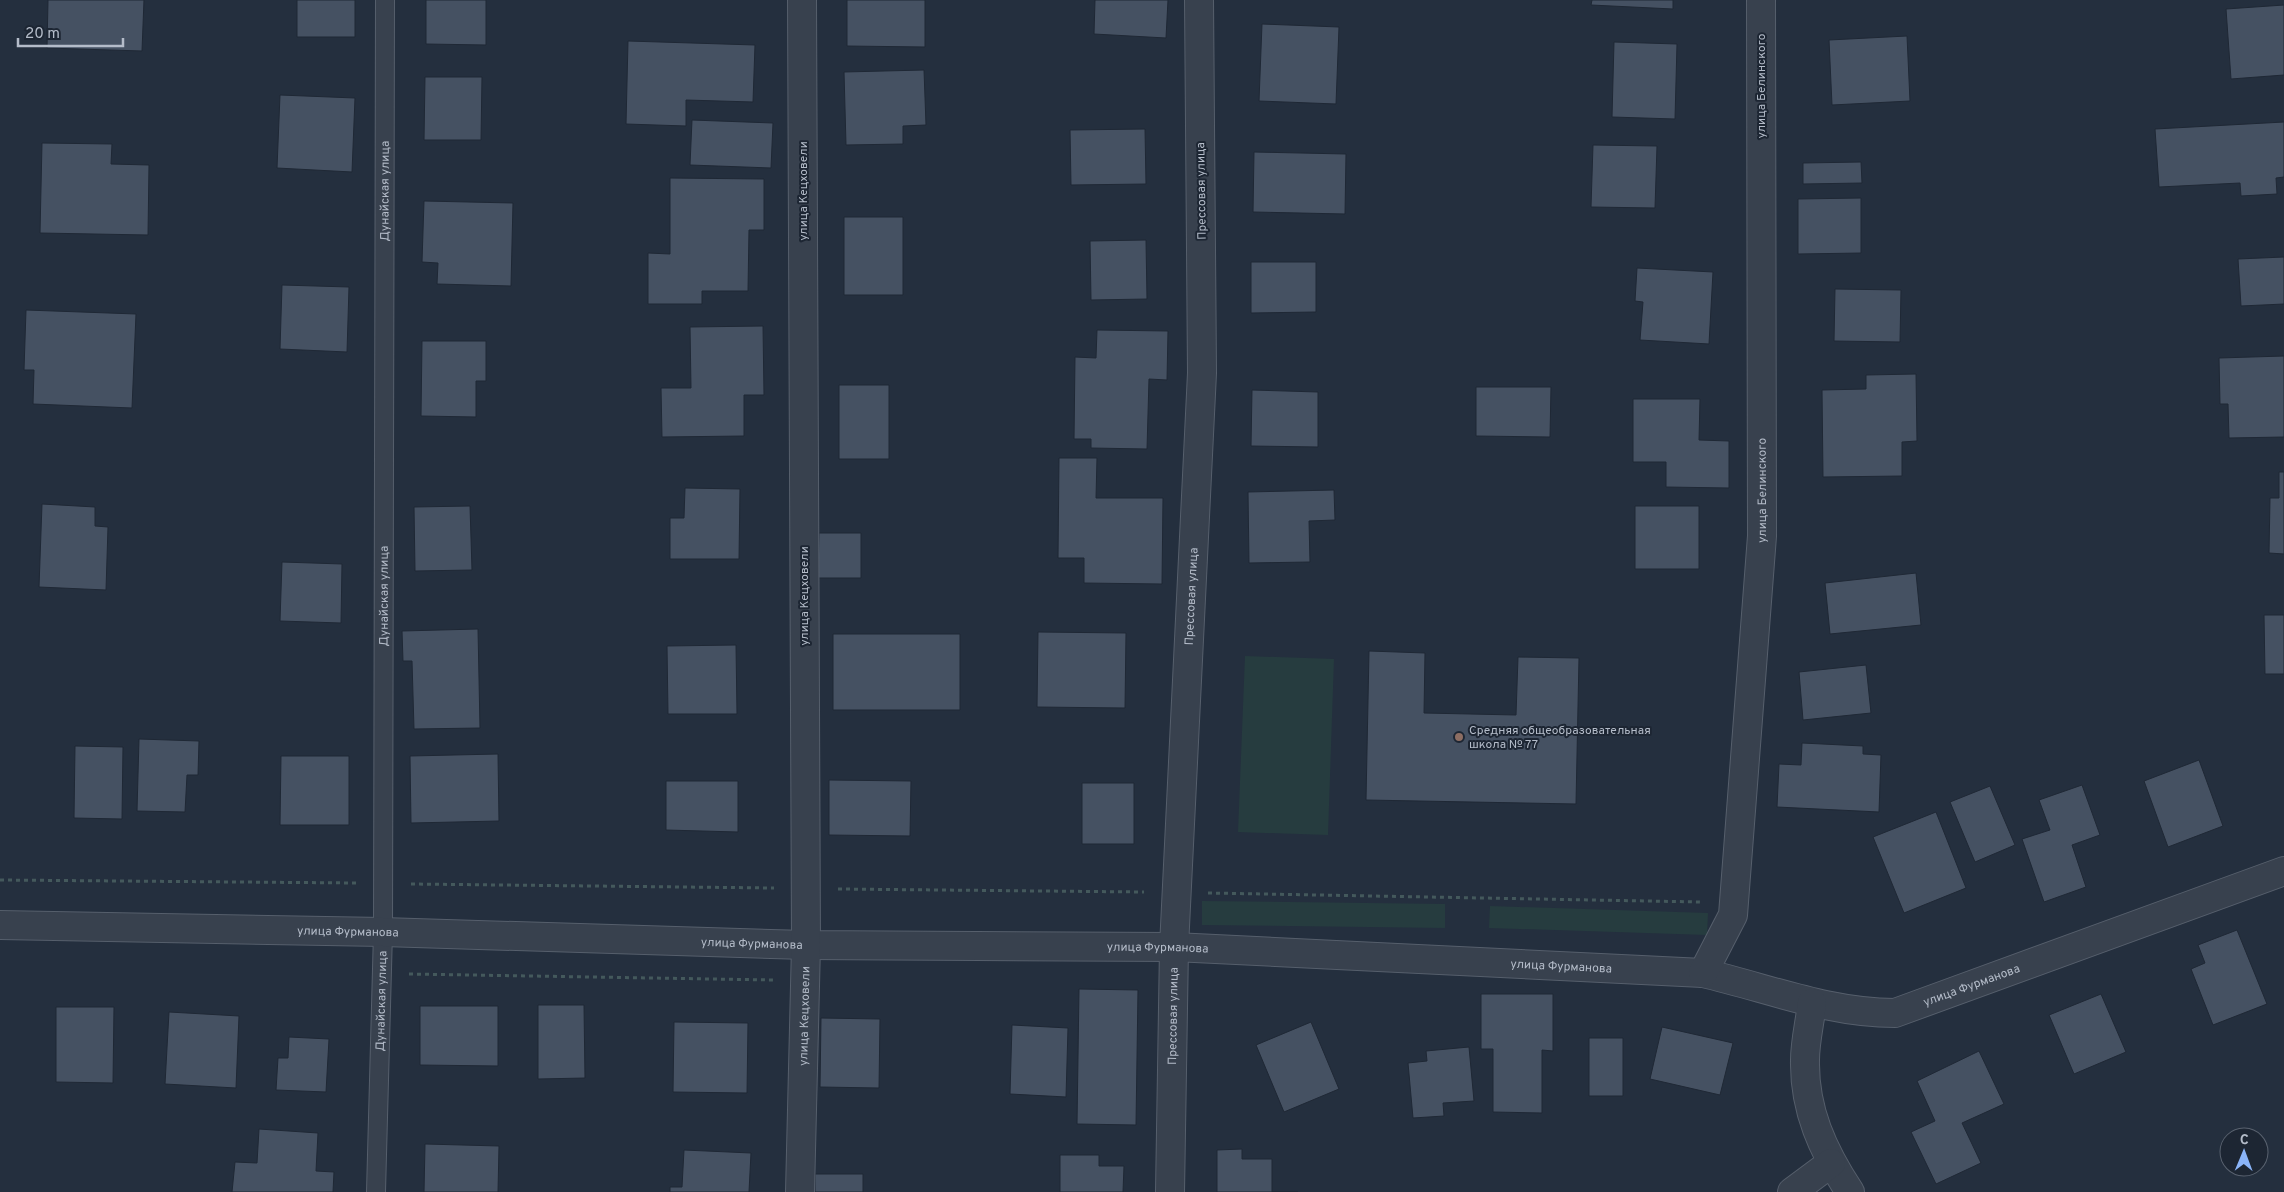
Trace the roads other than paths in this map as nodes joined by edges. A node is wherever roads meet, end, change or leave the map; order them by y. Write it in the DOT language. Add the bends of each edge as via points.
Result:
graph roads {
  1 [pos="385,0"];
  2 [pos="802,0"];
  3 [pos="1199,0"];
  4 [pos="1761,0"];
  5 [pos="2284,871"];
  6 [pos="0,925"];
  7 [pos="383,932"];
  8 [pos="806,944"];
  9 [pos="1174,948"];
  10 [pos="1703,973"];
  11 [pos="1812,1003"];
  12 [pos="1830,1163"];
  13 [pos="376,1192"];
  14 [pos="800,1192"];
  15 [pos="1170,1192"];
  16 [pos="1792,1192"];
  17 [pos="1850,1192"];
  1 -- 7 [label="lane, Дунайская улица"];
  2 -- 8 [label="street, улица Кецховели"];
  3 -- 9 [label="street, Прессовая улица" via="1202,372"];
  4 -- 10 [label="street, улица Белинского" via="1762,536 1733,915"];
  5 -- 11 [label="street, улица Фурманова" via="1895,1013 1864,1013"];
  6 -- 7 [label="street, улица Фурманова"];
  7 -- 8 [label="street, улица Фурманова"];
  7 -- 13 [label="lane, Дунайская улица"];
  8 -- 9 [label="street, улица Фурманова"];
  8 -- 14 [label="street, улица Кецховели"];
  9 -- 10 [label="street, улица Фурманова"];
  9 -- 15 [label="street, Прессовая улица"];
  10 -- 11 [label="street, улица Фурманова"];
  11 -- 12 [label="street" via="1805,1060 1808,1099 1815,1128"];
  12 -- 16 [label="street"];
  12 -- 17 [label="street"];
}
